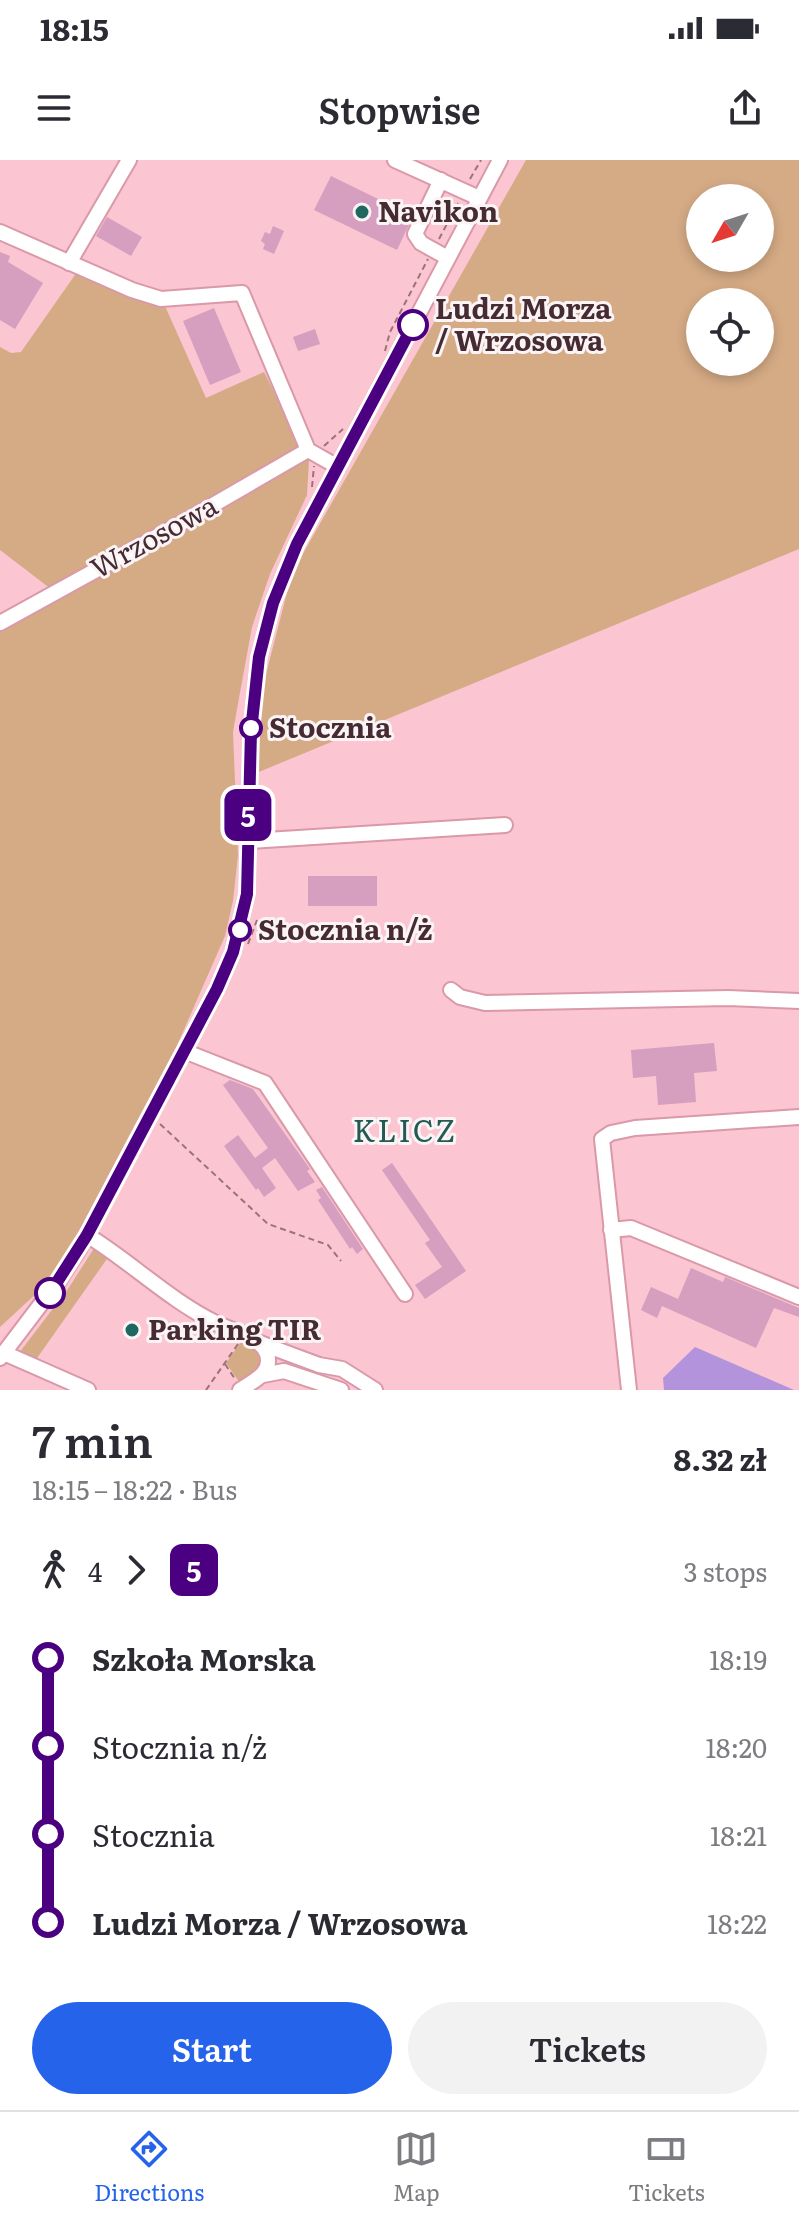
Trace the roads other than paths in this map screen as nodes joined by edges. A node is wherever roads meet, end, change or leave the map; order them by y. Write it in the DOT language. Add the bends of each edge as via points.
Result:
graph roads {
  1 [pos="129,160"];
  2 [pos="395,160"];
  3 [pos="500,160"];
  4 [pos="441,180"];
  5 [pos="479,198"];
  6 [pos="0,232"];
  7 [pos="448,258"];
  8 [pos="69,263"];
  9 [pos="313,453"];
  10 [pos="338,467"];
  11 [pos="0,623"];
  12 [pos="505,825"];
  13 [pos="249,841"];
  14 [pos="451,990"];
  15 [pos="799,1001"];
  16 [pos="184,1051"];
  17 [pos="799,1117"];
  18 [pos="611,1230"];
  19 [pos="87,1235"];
  20 [pos="405,1294"];
  21 [pos="799,1297"];
  22 [pos="260,1342"];
  23 [pos="2,1356"];
  24 [pos="263,1375"];
  25 [pos="319,1386"];
  26 [pos="370,1388"];
  27 [pos="88,1390"];
  28 [pos="241,1390"];
  29 [pos="341,1390"];
  30 [pos="629,1390"];
  1 -- 8 [label="street"];
  2 -- 4 [label="street"];
  3 -- 5 [label="street"];
  4 -- 5 [label="street"];
  4 -- 7 [label="street" via="415,234"];
  5 -- 7 [label="street"];
  6 -- 8 [label="street"];
  7 -- 10 [label="street"];
  8 -- 9 [label="street" via="161,299 242,293"];
  9 -- 10 [label="street"];
  9 -- 11 [label="street, Wrzosowa"];
  10 -- 13 [label="street" via="287,566 265,630 251,731"];
  12 -- 13 [label="street"];
  13 -- 16 [label="street" via="241,928"];
  14 -- 15 [label="street" via="485,1003"];
  16 -- 19 [label="street"];
  16 -- 20 [label="street" via="265,1083"];
  17 -- 18 [label="street" via="611,1133 602,1139"];
  18 -- 21 [label="street" via="631,1228"];
  18 -- 30 [label="street"];
  19 -- 22 [label="street" via="212,1322"];
  19 -- 23 [label="street"];
  22 -- 24 [label="street" via="269,1363"];
  22 -- 26 [label="street" via="342,1369"];
  23 -- 27 [label="street"];
  24 -- 25 [label="street" via="284,1371"];
  24 -- 28 [label="street"];
  25 -- 29 [label="street"];
}
